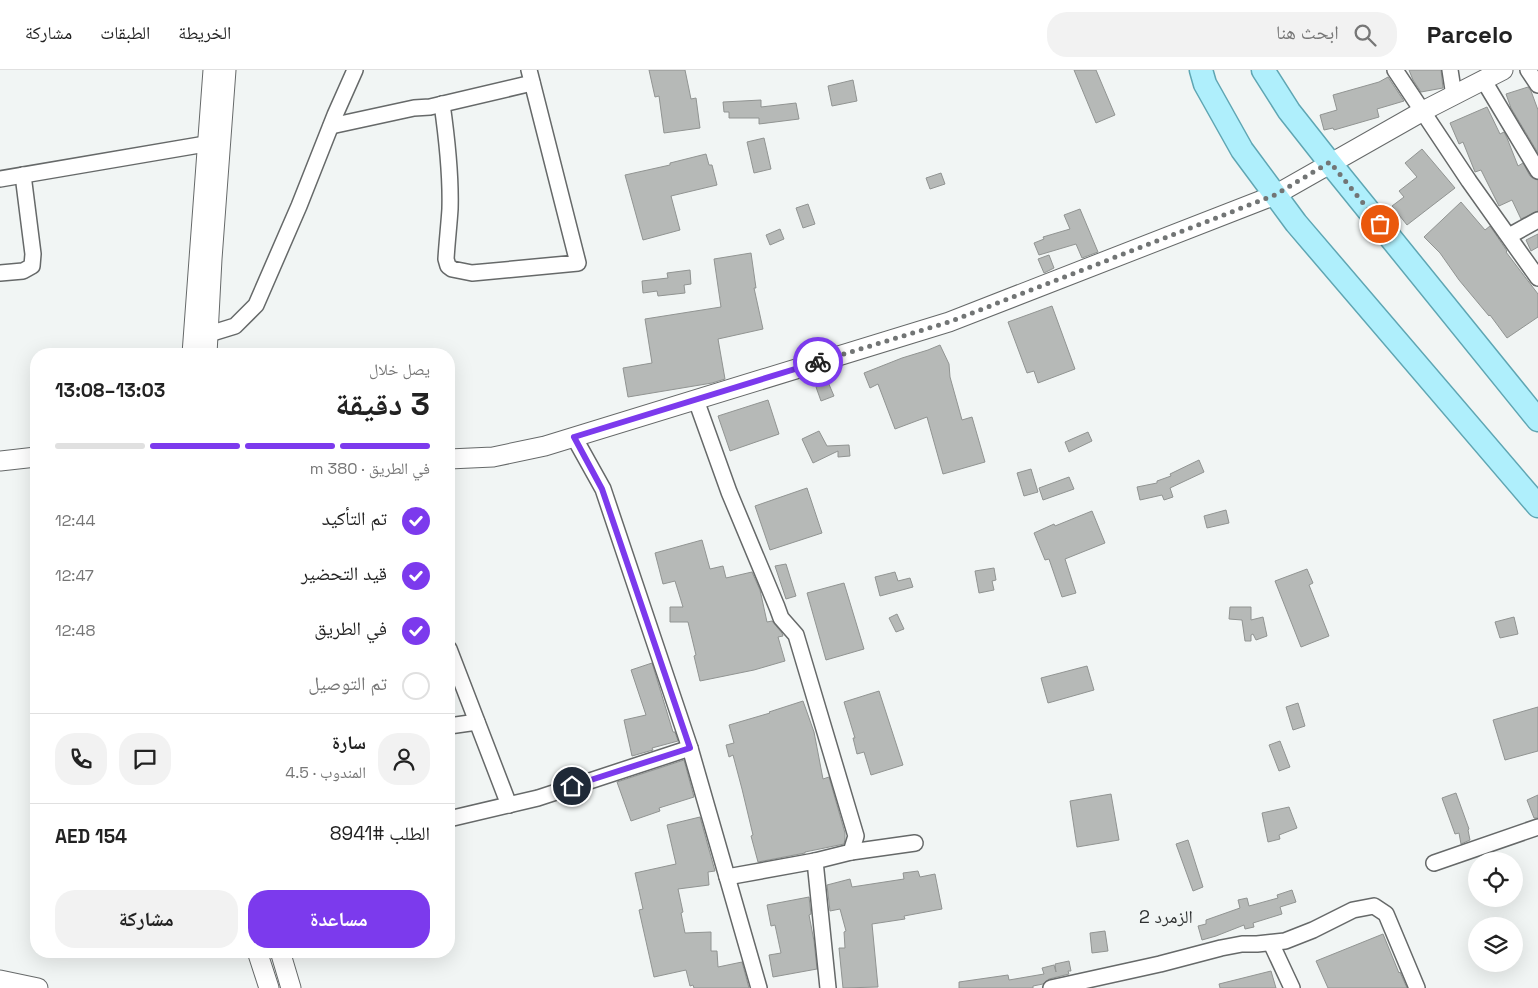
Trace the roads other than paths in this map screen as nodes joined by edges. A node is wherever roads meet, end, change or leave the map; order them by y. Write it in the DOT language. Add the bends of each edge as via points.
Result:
graph roads {
  1 [pos="213,70"];
  2 [pos="226,70"];
  3 [pos="355,70"];
  4 [pos="1201,70"];
  5 [pos="1263,70"];
  6 [pos="1395,70"];
  7 [pos="1450,70"];
  8 [pos="1504,70"];
  9 [pos="1528,70"];
  10 [pos="531,77"];
  11 [pos="1484,81"];
  12 [pos="1538,85"];
  13 [pos="1454,96"];
  14 [pos="442,104"];
  15 [pos="1423,111"];
  16 [pos="331,126"];
  17 [pos="214,142"];
  18 [pos="1330,162"];
  19 [pos="1538,171"];
  20 [pos="23,175"];
  21 [pos="0,179"];
  22 [pos="1275,195"];
  23 [pos="1538,220"];
  24 [pos="1509,236"];
  25 [pos="0,273"];
  26 [pos="1538,278"];
  27 [pos="208,334"];
  28 [pos="193,348"];
  29 [pos="208,348"];
  30 [pos="696,400"];
  31 [pos="1538,420"];
  32 [pos="574,437"];
  33 [pos="30,458"];
  34 [pos="455,459"];
  35 [pos="0,461"];
  36 [pos="1538,506"];
  37 [pos="455,665"];
  38 [pos="477,722"];
  39 [pos="455,725"];
  40 [pos="690,748"];
  41 [pos="509,805"];
  42 [pos="455,818"];
  43 [pos="1538,827"];
  44 [pos="914,843"];
  45 [pos="851,852"];
  46 [pos="815,861"];
  47 [pos="1434,863"];
  48 [pos="728,877"];
  49 [pos="1271,943"];
  50 [pos="259,958"];
  51 [pos="282,958"];
  52 [pos="0,980"];
  53 [pos="38,988"];
  54 [pos="269,988"];
  55 [pos="291,988"];
  56 [pos="759,988"];
  57 [pos="828,988"];
  58 [pos="1051,988"];
  59 [pos="1292,988"];
  60 [pos="1417,988"];
  1 -- 17 [label="street"];
  2 -- 17 [label="street"];
  3 -- 16 [label="street"];
  4 -- 22 [label="main road" via="1205,84 1242,150"];
  5 -- 18 [label="main road"];
  6 -- 15 [label="street"];
  7 -- 13 [label="street"];
  8 -- 11 [label="street"];
  9 -- 12 [label="street"];
  10 -- 14 [label="street"];
  10 -- 14 [label="street" via="578,262 472,273 448,266 450,180"];
  11 -- 13 [label="street"];
  11 -- 19 [label="street"];
  13 -- 15 [label="street"];
  14 -- 16 [label="street"];
  15 -- 18 [label="street"];
  15 -- 24 [label="street"];
  16 -- 27 [label="street" via="256,305 235,326"];
  17 -- 20 [label="street"];
  17 -- 27 [label="street"];
  17 -- 28 [label="street"];
  18 -- 22 [label="street"];
  18 -- 31 [label="main road"];
  20 -- 21 [label="street"];
  20 -- 25 [label="street" via="32,266"];
  22 -- 30 [label="street" via="949,322"];
  22 -- 36 [label="main road"];
  23 -- 24 [label="street"];
  24 -- 26 [label="street"];
  27 -- 29 [label="street"];
  30 -- 32 [label="street"];
  30 -- 45 [label="street" via="729,492 777,607 796,635 856,836"];
  32 -- 34 [label="street" via="493,457"];
  32 -- 40 [label="street" via="602,489"];
  33 -- 35 [label="street"];
  37 -- 38 [label="street"];
  38 -- 39 [label="street"];
  38 -- 41 [label="street"];
  40 -- 41 [label="street"];
  40 -- 48 [label="street"];
  41 -- 42 [label="street"];
  43 -- 47 [label="street"];
  44 -- 45 [label="street"];
  45 -- 46 [label="street"];
  46 -- 48 [label="street"];
  46 -- 57 [label="street"];
  48 -- 56 [label="street"];
  49 -- 58 [label="street" via="1221,948"];
  49 -- 59 [label="street"];
  49 -- 60 [label="street" via="1313,930 1353,910 1374,906 1386,914"];
  50 -- 54 [label="street"];
  51 -- 55 [label="street"];
  52 -- 53 [label="street"];
}
